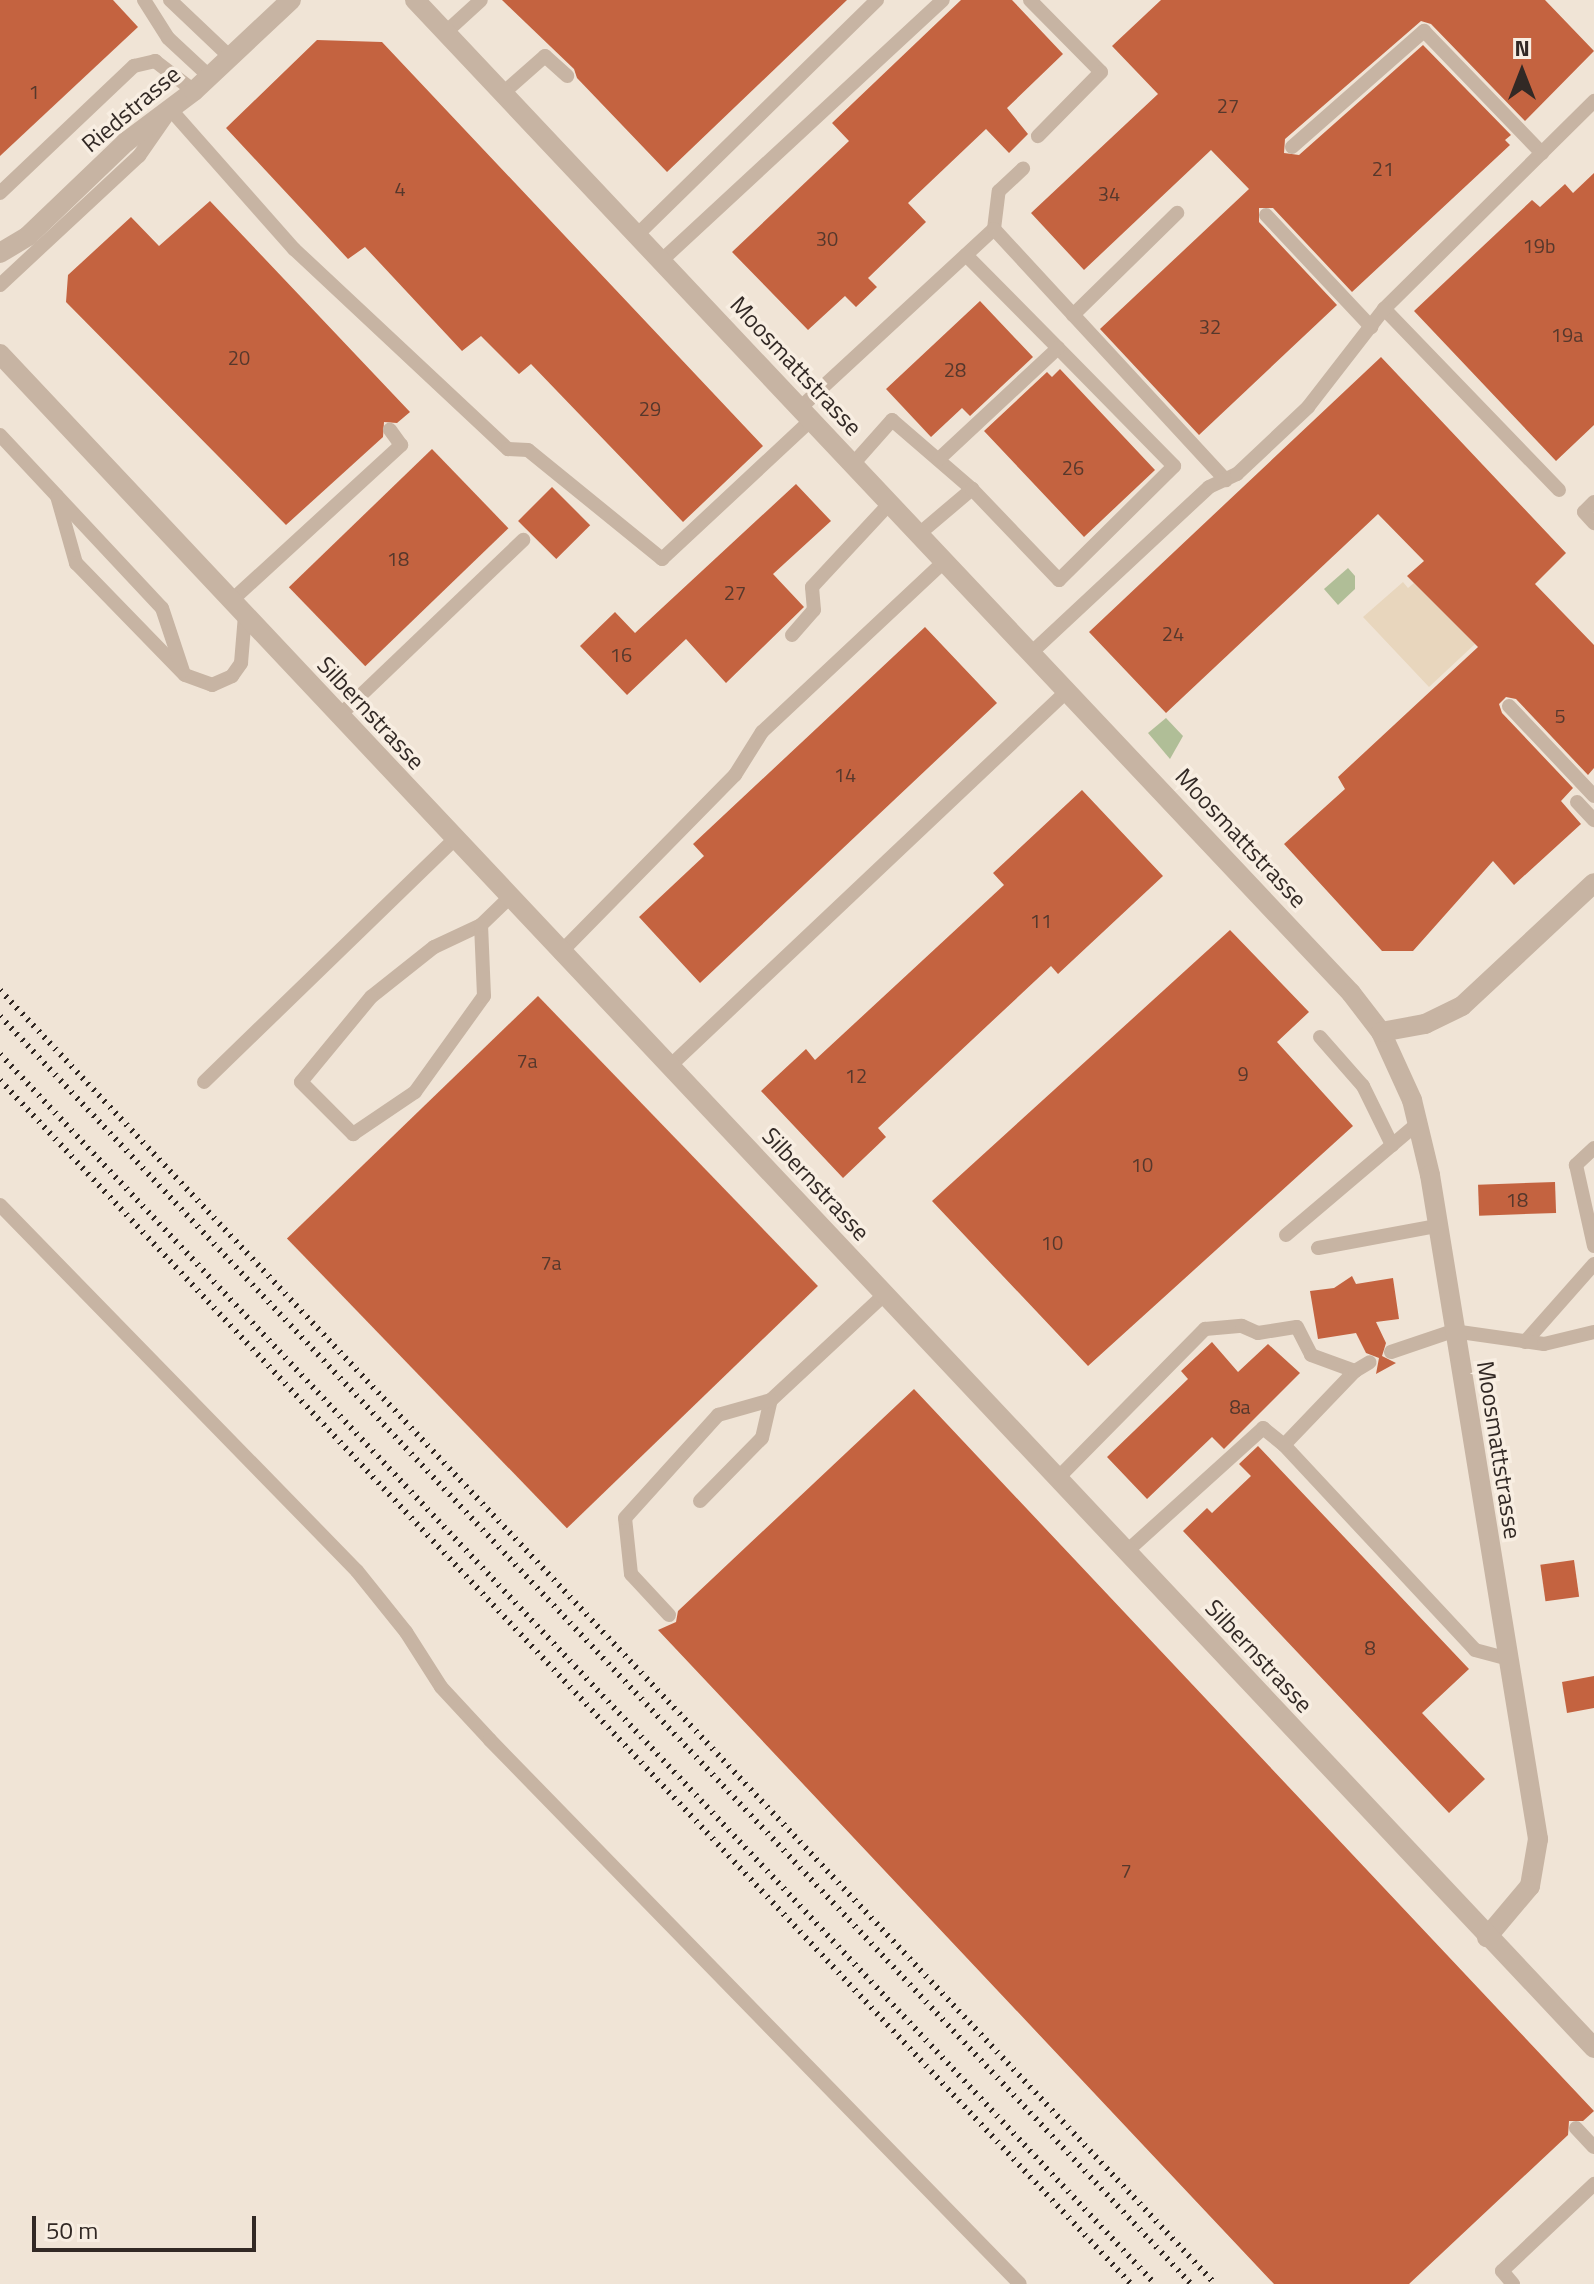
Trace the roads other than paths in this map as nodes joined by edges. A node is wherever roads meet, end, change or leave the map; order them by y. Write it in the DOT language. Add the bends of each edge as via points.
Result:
graph roads {
  1 [pos="144,0"];
  2 [pos="170,0"];
  3 [pos="291,0"];
  4 [pos="415,0"];
  5 [pos="481,0"];
  6 [pos="877,0"];
  7 [pos="943,0"];
  8 [pos="1030,0"];
  9 [pos="446,32"];
  10 [pos="230,57"];
  11 [pos="567,76"];
  12 [pos="202,83"];
  13 [pos="503,93"];
  14 [pos="1594,101"];
  15 [pos="171,110"];
  16 [pos="1038,136"];
  17 [pos="1292,147"];
  18 [pos="1542,153"];
  19 [pos="1023,169"];
  20 [pos="0,193"];
  21 [pos="1177,213"];
  22 [pos="1266,215"];
  23 [pos="994,229"];
  24 [pos="637,235"];
  25 [pos="0,253"];
  26 [pos="966,255"];
  27 [pos="661,261"];
  28 [pos="0,285"];
  29 [pos="1384,309"];
  30 [pos="1073,315"];
  31 [pos="1371,327"];
  32 [pos="1058,348"];
  33 [pos="0,354"];
  34 [pos="806,414"];
  35 [pos="390,430"];
  36 [pos="0,435"];
  37 [pos="939,459"];
  38 [pos="853,464"];
  39 [pos="1226,480"];
  40 [pos="972,489"];
  41 [pos="1559,490"];
  42 [pos="57,496"];
  43 [pos="1594,502"];
  44 [pos="890,503"];
  45 [pos="1594,523"];
  46 [pos="919,534"];
  47 [pos="523,540"];
  48 [pos="945,561"];
  49 [pos="238,608"];
  50 [pos="792,635"];
  51 [pos="1031,653"];
  52 [pos="185,675"];
  53 [pos="1067,691"];
  54 [pos="1509,706"];
  55 [pos="339,716"];
  56 [pos="1594,796"];
  57 [pos="1577,802"];
  58 [pos="1594,820"];
  59 [pos="453,841"];
  60 [pos="1594,883"];
  61 [pos="508,899"];
  62 [pos="481,925"];
  63 [pos="560,953"];
  64 [pos="1381,1032"];
  65 [pos="1320,1037"];
  66 [pos="670,1066"];
  67 [pos="204,1082"];
  68 [pos="1417,1124"];
  69 [pos="1392,1145"];
  70 [pos="1594,1148"];
  71 [pos="0,1205"];
  72 [pos="1437,1226"];
  73 [pos="1286,1235"];
  74 [pos="1594,1246"];
  75 [pos="1318,1248"];
  76 [pos="1594,1264"];
  77 [pos="884,1295"];
  78 [pos="1453,1331"];
  79 [pos="1594,1332"];
  80 [pos="1525,1342"];
  81 [pos="1391,1352"];
  82 [pos="1370,1362"];
  83 [pos="1355,1371"];
  84 [pos="771,1400"];
  85 [pos="1284,1445"];
  86 [pos="1057,1479"];
  87 [pos="700,1501"];
  88 [pos="1126,1552"];
  89 [pos="669,1615"];
  90 [pos="1508,1659"];
  91 [pos="1487,1937"];
  92 [pos="1594,2048"];
  93 [pos="1576,2128"];
  94 [pos="1594,2147"];
  95 [pos="1594,2184"];
  96 [pos="1020,2284"];
  97 [pos="1513,2284"];
  1 -- 12 [label="lane"];
  2 -- 10 [label="lane"];
  3 -- 10 [label="street, Riedstrasse"];
  4 -- 9 [label="street, Moosmattstrasse"];
  5 -- 9 [label="lane"];
  6 -- 24 [label="lane"];
  7 -- 27 [label="lane"];
  8 -- 16 [label="lane" via="1101,72"];
  9 -- 13 [label="street, Moosmattstrasse"];
  10 -- 12 [label="street, Riedstrasse"];
  11 -- 13 [label="lane" via="545,56"];
  12 -- 15 [label="street, Riedstrasse"];
  12 -- 20 [label="lane" via="155,61 134,66"];
  13 -- 24 [label="street, Moosmattstrasse"];
  14 -- 18 [label="lane"];
  15 -- 25 [label="street, Riedstrasse" via="126,142 28,236"];
  15 -- 28 [label="lane" via="139,156"];
  15 -- 34 [label="lane" via="294,249 508,449 528,450 662,559"];
  17 -- 18 [label="lane" via="1424,31"];
  18 -- 29 [label="lane"];
  19 -- 23 [label="lane" via="999,191"];
  21 -- 30 [label="lane"];
  22 -- 31 [label="lane"];
  23 -- 26 [label="lane"];
  23 -- 30 [label="lane"];
  24 -- 27 [label="street, Moosmattstrasse"];
  26 -- 32 [label="lane"];
  26 -- 34 [label="lane"];
  27 -- 34 [label="street, Moosmattstrasse"];
  29 -- 31 [label="lane"];
  29 -- 41 [label="lane"];
  30 -- 39 [label="lane"];
  31 -- 39 [label="lane" via="1308,407"];
  32 -- 37 [label="lane"];
  32 -- 40 [label="lane" via="1174,466 1059,580"];
  33 -- 49 [label="street, Silbernstrasse"];
  34 -- 38 [label="street, Moosmattstrasse"];
  35 -- 49 [label="lane" via="401,445"];
  36 -- 42 [label="lane"];
  37 -- 38 [label="lane" via="892,420"];
  37 -- 40 [label="lane"];
  38 -- 44 [label="street, Moosmattstrasse"];
  39 -- 51 [label="lane" via="1209,487"];
  40 -- 46 [label="lane"];
  42 -- 52 [label="lane" via="162,608"];
  42 -- 52 [label="lane" via="76,563"];
  43 -- 45 [label="lane" via="1584,512"];
  44 -- 46 [label="street, Moosmattstrasse"];
  44 -- 50 [label="lane" via="812,587 814,610"];
  46 -- 48 [label="street, Moosmattstrasse"];
  47 -- 55 [label="lane"];
  48 -- 51 [label="street, Moosmattstrasse"];
  48 -- 63 [label="lane" via="762,732 735,775"];
  49 -- 52 [label="lane" via="241,663 232,676 212,685"];
  49 -- 55 [label="street, Silbernstrasse"];
  51 -- 53 [label="street, Moosmattstrasse"];
  53 -- 64 [label="street, Moosmattstrasse" via="1351,993"];
  53 -- 66 [label="lane"];
  54 -- 56 [label="lane"];
  55 -- 59 [label="street, Silbernstrasse"];
  57 -- 58 [label="lane"];
  59 -- 61 [label="street, Silbernstrasse"];
  59 -- 67 [label="lane"];
  60 -- 64 [label="street" via="1462,1006 1425,1024"];
  61 -- 62 [label="lane"];
  61 -- 63 [label="street, Silbernstrasse"];
  62 -- 62 [label="lane" via="484,996 415,1092 353,1134 301,1082 371,997 434,947"];
  63 -- 66 [label="street, Silbernstrasse"];
  64 -- 68 [label="street, Moosmattstrasse"];
  65 -- 69 [label="lane" via="1363,1086"];
  66 -- 77 [label="street, Silbernstrasse"];
  68 -- 69 [label="lane"];
  68 -- 72 [label="street, Moosmattstrasse"];
  69 -- 73 [label="lane"];
  70 -- 74 [label="lane" via="1576,1165"];
  71 -- 96 [label="lane" via="357,1571 441,1687 490,1740"];
  72 -- 75 [label="lane"];
  72 -- 78 [label="street, Moosmattstrasse"];
  76 -- 80 [label="lane"];
  77 -- 84 [label="lane"];
  77 -- 86 [label="street, Silbernstrasse"];
  78 -- 80 [label="lane"];
  78 -- 81 [label="lane"];
  78 -- 90 [label="street, Moosmattstrasse"];
  79 -- 80 [label="lane" via="1544,1344"];
  82 -- 83 [label="lane"];
  83 -- 85 [label="lane"];
  83 -- 86 [label="lane" via="1311,1355 1297,1327 1258,1333 1242,1326 1205,1329"];
  84 -- 87 [label="lane" via="762,1438"];
  84 -- 89 [label="lane" via="718,1415 625,1518 631,1574"];
  85 -- 88 [label="lane" via="1263,1428"];
  85 -- 90 [label="lane" via="1475,1650"];
  86 -- 88 [label="street, Silbernstrasse"];
  88 -- 91 [label="street, Silbernstrasse"];
  90 -- 91 [label="street, Moosmattstrasse" via="1538,1839 1530,1886"];
  91 -- 92 [label="street, Silbernstrasse"];
  93 -- 94 [label="lane"];
  95 -- 97 [label="lane" via="1502,2271"];
}
